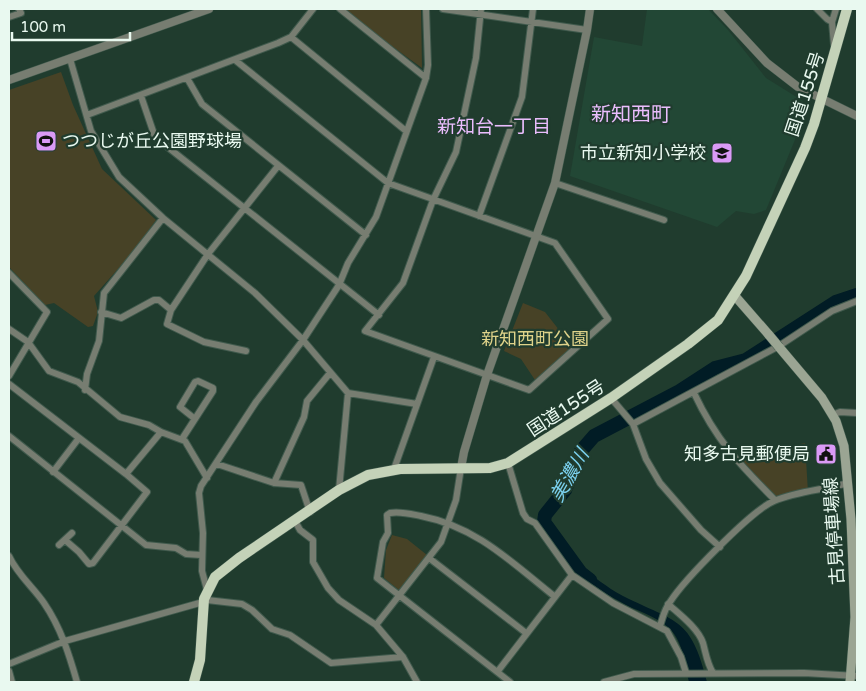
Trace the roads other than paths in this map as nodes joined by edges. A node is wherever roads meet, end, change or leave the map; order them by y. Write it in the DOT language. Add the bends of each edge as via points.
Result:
graph roads {
  1 [pos="19,9"];
  2 [pos="209,9"];
  3 [pos="314,9"];
  4 [pos="340,9"];
  5 [pos="426,9"];
  6 [pos="443,9"];
  7 [pos="533,9"];
  8 [pos="590,9"];
  9 [pos="716,9"];
  10 [pos="817,9"];
  11 [pos="836,9"];
  12 [pos="847,9"];
  13 [pos="481,12"];
  14 [pos="9,17"];
  15 [pos="832,22"];
  16 [pos="531,23"];
  17 [pos="588,30"];
  18 [pos="290,37"];
  19 [pos="835,54"];
  20 [pos="70,59"];
  21 [pos="236,60"];
  22 [pos="187,78"];
  23 [pos="426,78"];
  24 [pos="9,80"];
  25 [pos="141,96"];
  26 [pos="821,100"];
  27 [pos="87,115"];
  28 [pos="857,116"];
  29 [pos="406,131"];
  30 [pos="278,166"];
  31 [pos="388,183"];
  32 [pos="555,183"];
  33 [pos="433,200"];
  34 [pos="245,209"];
  35 [pos="479,216"];
  36 [pos="162,218"];
  37 [pos="664,220"];
  38 [pos="366,235"];
  39 [pos="537,237"];
  40 [pos="208,254"];
  41 [pos="9,274"];
  42 [pos="339,285"];
  43 [pos="736,296"];
  44 [pos="857,301"];
  45 [pos="172,310"];
  46 [pos="101,312"];
  47 [pos="379,315"];
  48 [pos="9,329"];
  49 [pos="302,340"];
  50 [pos="28,342"];
  51 [pos="779,347"];
  52 [pos="246,351"];
  53 [pos="434,357"];
  54 [pos="330,373"];
  55 [pos="488,375"];
  56 [pos="9,376"];
  57 [pos="9,384"];
  58 [pos="85,390"];
  59 [pos="348,393"];
  60 [pos="694,393"];
  61 [pos="611,398"];
  62 [pos="417,404"];
  63 [pos="857,412"];
  64 [pos="832,414"];
  65 [pos="195,419"];
  66 [pos="633,424"];
  67 [pos="161,432"];
  68 [pos="9,436"];
  69 [pos="79,438"];
  70 [pos="182,439"];
  71 [pos="217,464"];
  72 [pos="508,464"];
  73 [pos="461,468"];
  74 [pos="394,470"];
  75 [pos="53,472"];
  76 [pos="126,474"];
  77 [pos="207,478"];
  78 [pos="274,483"];
  79 [pos="848,483"];
  80 [pos="339,490"];
  81 [pos="775,500"];
  82 [pos="310,512"];
  83 [pos="295,521"];
  84 [pos="448,523"];
  85 [pos="123,524"];
  86 [pos="72,533"];
  87 [pos="65,540"];
  88 [pos="59,545"];
  89 [pos="720,547"];
  90 [pos="201,555"];
  91 [pos="9,556"];
  92 [pos="429,558"];
  93 [pos="572,575"];
  94 [pos="399,596"];
  95 [pos="554,596"];
  96 [pos="206,597"];
  97 [pos="668,604"];
  98 [pos="376,624"];
  99 [pos="660,625"];
  100 [pos="526,633"];
  101 [pos="65,641"];
  102 [pos="403,657"];
  103 [pos="9,664"];
  104 [pos="9,671"];
  105 [pos="498,671"];
  106 [pos="686,673"];
  107 [pos="713,673"];
  108 [pos="853,678"];
  109 [pos="12,682"];
  110 [pos="77,682"];
  111 [pos="194,682"];
  112 [pos="417,682"];
  113 [pos="510,682"];
  114 [pos="604,682"];
  1 -- 14 [label="street" via="21,13"];
  2 -- 20 [label="street"];
  3 -- 18 [label="street"];
  4 -- 23 [label="street"];
  5 -- 23 [label="street"];
  6 -- 13 [label="street"];
  7 -- 16 [label="street"];
  8 -- 17 [label="street"];
  9 -- 26 [label="street" via="767,63"];
  10 -- 15 [label="street"];
  11 -- 15 [label="street"];
  12 -- 19 [label="highway, 国道155号"];
  13 -- 16 [label="street"];
  13 -- 33 [label="street" via="476,58 456,152"];
  15 -- 19 [label="street"];
  16 -- 17 [label="street"];
  16 -- 35 [label="street" via="522,97"];
  17 -- 32 [label="street"];
  18 -- 21 [label="street"];
  18 -- 29 [label="street"];
  19 -- 26 [label="highway, 国道155号"];
  20 -- 24 [label="street"];
  20 -- 27 [label="street"];
  21 -- 22 [label="street"];
  21 -- 31 [label="street"];
  22 -- 25 [label="street"];
  22 -- 30 [label="street" via="202,104"];
  23 -- 29 [label="street"];
  25 -- 27 [label="street"];
  25 -- 34 [label="street" via="155,137"];
  26 -- 28 [label="street"];
  26 -- 43 [label="highway, 国道155号" via="805,148"];
  27 -- 36 [label="street" via="93,136 109,164"];
  29 -- 31 [label="street"];
  30 -- 34 [label="street"];
  30 -- 38 [label="street"];
  31 -- 33 [label="street"];
  31 -- 38 [label="street"];
  32 -- 37 [label="street"];
  32 -- 39 [label="street"];
  33 -- 35 [label="street"];
  33 -- 47 [label="street" via="403,283"];
  34 -- 40 [label="street"];
  34 -- 42 [label="street"];
  35 -- 39 [label="street"];
  36 -- 40 [label="street"];
  36 -- 46 [label="street" via="104,293"];
  38 -- 42 [label="street" via="348,263"];
  39 -- 55 [label="street"];
  39 -- 55 [label="street" via="555,243 608,319 529,390"];
  40 -- 45 [label="street"];
  40 -- 49 [label="street" via="255,293"];
  41 -- 50 [label="street" via="47,312"];
  42 -- 47 [label="street"];
  42 -- 49 [label="street"];
  43 -- 51 [label="main road, 古見停車場線, bridge"];
  43 -- 61 [label="highway, 国道155号" via="709,329"];
  44 -- 51 [label="street" via="832,311"];
  45 -- 46 [label="street" via="154,300 121,318"];
  45 -- 52 [label="street" via="167,324 204,342"];
  46 -- 58 [label="street" via="99,341"];
  47 -- 53 [label="street" via="365,331"];
  48 -- 50 [label="street"];
  49 -- 54 [label="street"];
  49 -- 71 [label="street" via="256,402"];
  50 -- 56 [label="street"];
  50 -- 58 [label="street" via="44,366 56,375 78,382"];
  51 -- 60 [label="street"];
  51 -- 64 [label="main road, 古見停車場線"];
  53 -- 55 [label="street"];
  53 -- 62 [label="street"];
  54 -- 59 [label="street"];
  54 -- 78 [label="street" via="307,401 304,418"];
  55 -- 73 [label="street"];
  57 -- 69 [label="street"];
  58 -- 67 [label="street" via="120,417"];
  59 -- 62 [label="street"];
  59 -- 80 [label="street"];
  60 -- 66 [label="street"];
  60 -- 81 [label="street" via="708,424 733,458"];
  61 -- 66 [label="street"];
  61 -- 72 [label="highway, 国道155号"];
  62 -- 74 [label="street"];
  63 -- 64 [label="street"];
  64 -- 79 [label="main road, 古見停車場線" via="844,446"];
  65 -- 65 [label="street" via="213,391 198,380 180,407"];
  65 -- 70 [label="street"];
  66 -- 89 [label="street" via="646,459 660,483"];
  67 -- 70 [label="street"];
  67 -- 76 [label="street"];
  68 -- 75 [label="street"];
  69 -- 75 [label="street"];
  69 -- 76 [label="street"];
  70 -- 77 [label="street" via="190,446"];
  71 -- 77 [label="street"];
  71 -- 78 [label="street"];
  72 -- 73 [label="highway, 国道155号"];
  72 -- 93 [label="street" via="522,513 535,523"];
  73 -- 74 [label="highway, 国道155号"];
  73 -- 84 [label="street"];
  74 -- 80 [label="highway, 国道155号" via="368,475"];
  75 -- 85 [label="street"];
  76 -- 85 [label="street" via="147,492"];
  77 -- 90 [label="street" via="199,493 203,533"];
  78 -- 82 [label="street" via="301,485"];
  79 -- 81 [label="street"];
  79 -- 108 [label="main road, 古見停車場線" via="855,617"];
  80 -- 82 [label="highway, 国道155号"];
  81 -- 89 [label="street" via="748,519"];
  82 -- 83 [label="highway, 国道155号"];
  83 -- 96 [label="highway, 国道155号" via="224,568 215,577"];
  83 -- 98 [label="street" via="300,530 313,540 313,562 328,588 338,600"];
  84 -- 92 [label="street" via="441,542"];
  84 -- 94 [label="street" via="405,513 387,516 388,533 383,542 377,578"];
  84 -- 95 [label="street" via="482,540"];
  85 -- 87 [label="street" via="93,563 89,564"];
  85 -- 90 [label="street" via="146,544"];
  86 -- 87 [label="street"];
  87 -- 88 [label="street"];
  89 -- 97 [label="street"];
  90 -- 96 [label="street"];
  91 -- 101 [label="street" via="43,602"];
  92 -- 94 [label="street"];
  92 -- 100 [label="street"];
  93 -- 95 [label="street"];
  93 -- 99 [label="street" via="612,603"];
  94 -- 98 [label="street"];
  94 -- 105 [label="street"];
  95 -- 100 [label="street"];
  96 -- 101 [label="street"];
  96 -- 102 [label="street" via="242,604 272,629 290,635 331,663"];
  96 -- 111 [label="highway" via="200,660"];
  97 -- 99 [label="street"];
  97 -- 107 [label="street" via="685,619 702,642 704,656"];
  98 -- 102 [label="street"];
  99 -- 106 [label="street" via="672,638"];
  100 -- 105 [label="street"];
  101 -- 103 [label="street"];
  101 -- 110 [label="street"];
  102 -- 112 [label="street"];
  104 -- 109 [label="street"];
  105 -- 113 [label="street"];
  106 -- 107 [label="street"];
  106 -- 114 [label="street" via="634,674"];
  107 -- 108 [label="street" via="804,673"];
}
